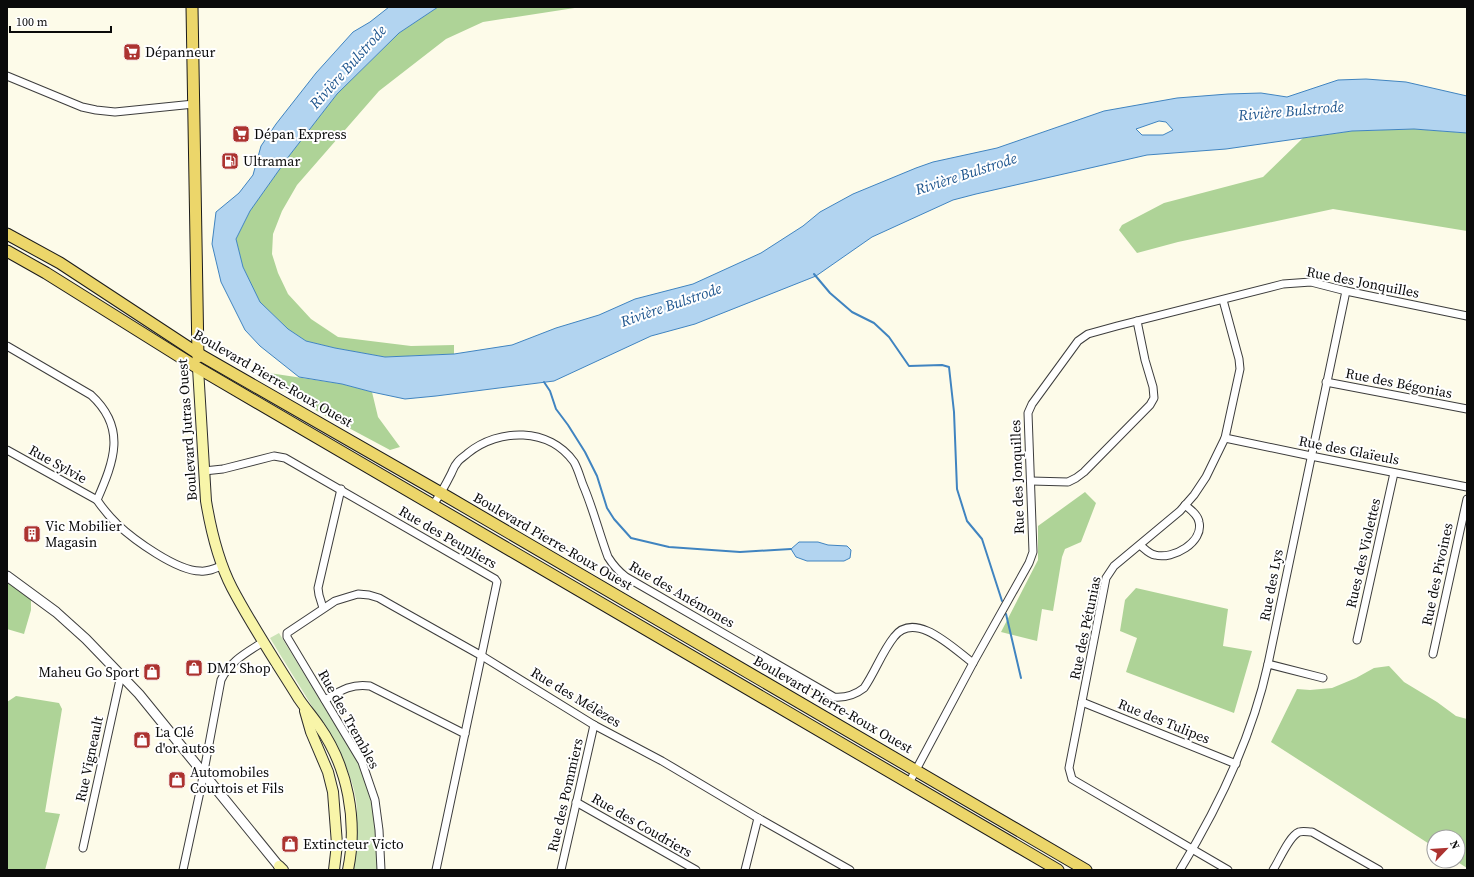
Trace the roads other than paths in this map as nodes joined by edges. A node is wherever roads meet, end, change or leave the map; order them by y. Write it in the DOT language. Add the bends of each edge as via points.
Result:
graph roads {
  1 [pos="192,7"];
  2 [pos="7,76"];
  3 [pos="194,104"];
  4 [pos="7,234"];
  5 [pos="7,251"];
  6 [pos="1346,291"];
  7 [pos="1223,300"];
  8 [pos="1467,316"];
  9 [pos="1137,321"];
  10 [pos="7,346"];
  11 [pos="197,353"];
  12 [pos="198,368"];
  13 [pos="1326,382"];
  14 [pos="1467,410"];
  15 [pos="1225,438"];
  16 [pos="7,450"];
  17 [pos="1311,456"];
  18 [pos="204,471"];
  19 [pos="1394,472"];
  20 [pos="1031,481"];
  21 [pos="1467,487"];
  22 [pos="341,489"];
  23 [pos="441,493"];
  24 [pos="1467,499"];
  25 [pos="97,500"];
  26 [pos="433,505"];
  27 [pos="1185,505"];
  28 [pos="1140,545"];
  29 [pos="221,566"];
  30 [pos="7,576"];
  31 [pos="324,608"];
  32 [pos="286,633"];
  33 [pos="1357,640"];
  34 [pos="263,642"];
  35 [pos="1433,654"];
  36 [pos="482,656"];
  37 [pos="973,663"];
  38 [pos="1268,664"];
  39 [pos="121,675"];
  40 [pos="1323,678"];
  41 [pos="325,700"];
  42 [pos="1082,702"];
  43 [pos="304,707"];
  44 [pos="594,725"];
  45 [pos="465,734"];
  46 [pos="1236,764"];
  47 [pos="916,770"];
  48 [pos="204,773"];
  49 [pos="909,783"];
  50 [pos="576,802"];
  51 [pos="758,818"];
  52 [pos="83,848"];
  53 [pos="1193,849"];
  54 [pos="838,863"];
  55 [pos="281,869"];
  56 [pos="183,870"];
  57 [pos="334,870"];
  58 [pos="348,870"];
  59 [pos="381,870"];
  60 [pos="436,870"];
  61 [pos="561,870"];
  62 [pos="696,870"];
  63 [pos="745,870"];
  64 [pos="834,870"];
  65 [pos="850,870"];
  66 [pos="1058,870"];
  67 [pos="1086,870"];
  68 [pos="1180,870"];
  69 [pos="1228,870"];
  70 [pos="1273,870"];
  71 [pos="1378,870"];
  1 -- 3 [label="main road, Boulevard Jutras Ouest"];
  2 -- 3 [label="street" via="82,107 96,110 115,112"];
  3 -- 11 [label="main road, Boulevard Jutras Ouest"];
  4 -- 11 [label="main road, Boulevard Pierre-Roux Ouest" via="60,263"];
  5 -- 12 [label="main road, Boulevard Pierre-Roux Ouest"];
  6 -- 7 [label="street, Rue des Jonquilles" via="1311,282 1294,283"];
  6 -- 8 [label="street, Rue des Jonquilles"];
  6 -- 13 [label="street, Rue des Lys"];
  7 -- 9 [label="street, Rue des Jonquilles"];
  7 -- 15 [label="street, Rue des Pétunias" via="1240,369"];
  9 -- 20 [label="street, Rue des Jonquilles" via="1084,336 1032,404 1028,413"];
  9 -- 20 [label="street" via="1153,387 1154,398 1150,405 1076,478 1068,482"];
  10 -- 25 [label="street" via="92,395 111,420 114,435 113,453"];
  11 -- 12 [label="main road, Boulevard Jutras Ouest"];
  11 -- 23 [label="main road, Boulevard Pierre-Roux Ouest"];
  12 -- 18 [label="main road, Boulevard Jutras Ouest"];
  12 -- 26 [label="main road, Boulevard Pierre-Roux Ouest"];
  13 -- 14 [label="street, Rue des Bégonias"];
  13 -- 17 [label="street, Rue des Lys"];
  15 -- 17 [label="street, Rue des Glaïeuls"];
  15 -- 27 [label="street, Rue des Pétunias" via="1206,477"];
  16 -- 25 [label="street, Rue Sylvie"];
  17 -- 19 [label="street, Rue des Glaïeuls"];
  17 -- 38 [label="street, Rue des Lys"];
  18 -- 22 [label="street, Rue des Peupliers" via="279,456"];
  18 -- 29 [label="main road, Boulevard Jutras Ouest" via="206,501"];
  19 -- 21 [label="street, Rue des Glaïeuls"];
  19 -- 33 [label="street, Rues des Violettes"];
  20 -- 37 [label="street, Rue des Jonquilles" via="1033,552"];
  22 -- 31 [label="street" via="318,588"];
  22 -- 36 [label="street, Rue des Peupliers" via="495,579 497,587"];
  23 -- 26 [label="street, Rue des Anémones"];
  23 -- 37 [label="street, Rue des Anémones" via="457,462 482,443 517,435 542,438 564,451 574,463 608,556 617,570 834,696 841,698 856,694 864,688 894,635 907,628 930,632"];
  23 -- 47 [label="main road, Boulevard Pierre-Roux Ouest"];
  24 -- 35 [label="street, Rue des Pivoines"];
  25 -- 29 [label="street" via="132,537 177,564 200,572"];
  26 -- 49 [label="main road, Boulevard Pierre-Roux Ouest"];
  27 -- 28 [label="street, Rue des Pétunias"];
  27 -- 28 [label="street" via="1196,515 1199,522 1194,540 1187,547 1177,553 1156,556"];
  28 -- 42 [label="street, Rue des Pétunias" via="1114,566 1106,578"];
  29 -- 34 [label="main road, Boulevard Jutras Ouest"];
  30 -- 39 [label="street" via="56,612"];
  31 -- 32 [label="street, Rue des Mélèzes"];
  31 -- 36 [label="street, Rue des Mélèzes" via="358,594 379,598"];
  32 -- 41 [label="street, Rue des Trembles"];
  34 -- 43 [label="main road, Boulevard Jutras Ouest"];
  34 -- 48 [label="street" via="232,663 221,680"];
  36 -- 44 [label="street, Rue des Mélèzes"];
  36 -- 45 [label="street, Rue des Peupliers"];
  37 -- 47 [label="street, Rue des Jonquilles"];
  38 -- 40 [label="street"];
  38 -- 46 [label="street, Rue des Lys" via="1259,705"];
  39 -- 48 [label="street"];
  39 -- 52 [label="street, Rue Vigneault"];
  41 -- 45 [label="street" via="350,686 370,686"];
  41 -- 59 [label="street, Rue des Trembles" via="362,762 370,783 377,814"];
  42 -- 46 [label="street, Rue des Tulipes"];
  42 -- 53 [label="street, Rue des Pétunias" via="1069,768 1072,779"];
  43 -- 57 [label="main road, Boulevard Jutras Ouest" via="333,792 337,844"];
  43 -- 58 [label="main road, Boulevard Jutras Ouest" via="320,726 347,787 352,823"];
  44 -- 50 [label="street, Rue des Pommiers"];
  44 -- 51 [label="street, Rue des Mélèzes" via="662,761"];
  45 -- 60 [label="street, Rue des Peupliers"];
  46 -- 53 [label="street, Rue des Lys"];
  47 -- 49 [label="street, Rue des Jonquilles"];
  47 -- 67 [label="main road, Boulevard Pierre-Roux Ouest"];
  48 -- 55 [label="street"];
  48 -- 56 [label="street"];
  49 -- 66 [label="main road, Boulevard Pierre-Roux Ouest"];
  50 -- 61 [label="street, Rue des Pommiers"];
  50 -- 62 [label="street, Rue des Coudriers"];
  51 -- 54 [label="street, Rue des Mélèzes"];
  51 -- 63 [label="street"];
  53 -- 68 [label="street, Rue des Lys"];
  53 -- 69 [label="street, Rue des Pétunias"];
  54 -- 64 [label="street"];
  54 -- 65 [label="street, Rue des Mélèzes"];
  70 -- 71 [label="street" via="1293,836 1299,832 1312,832"];
}
